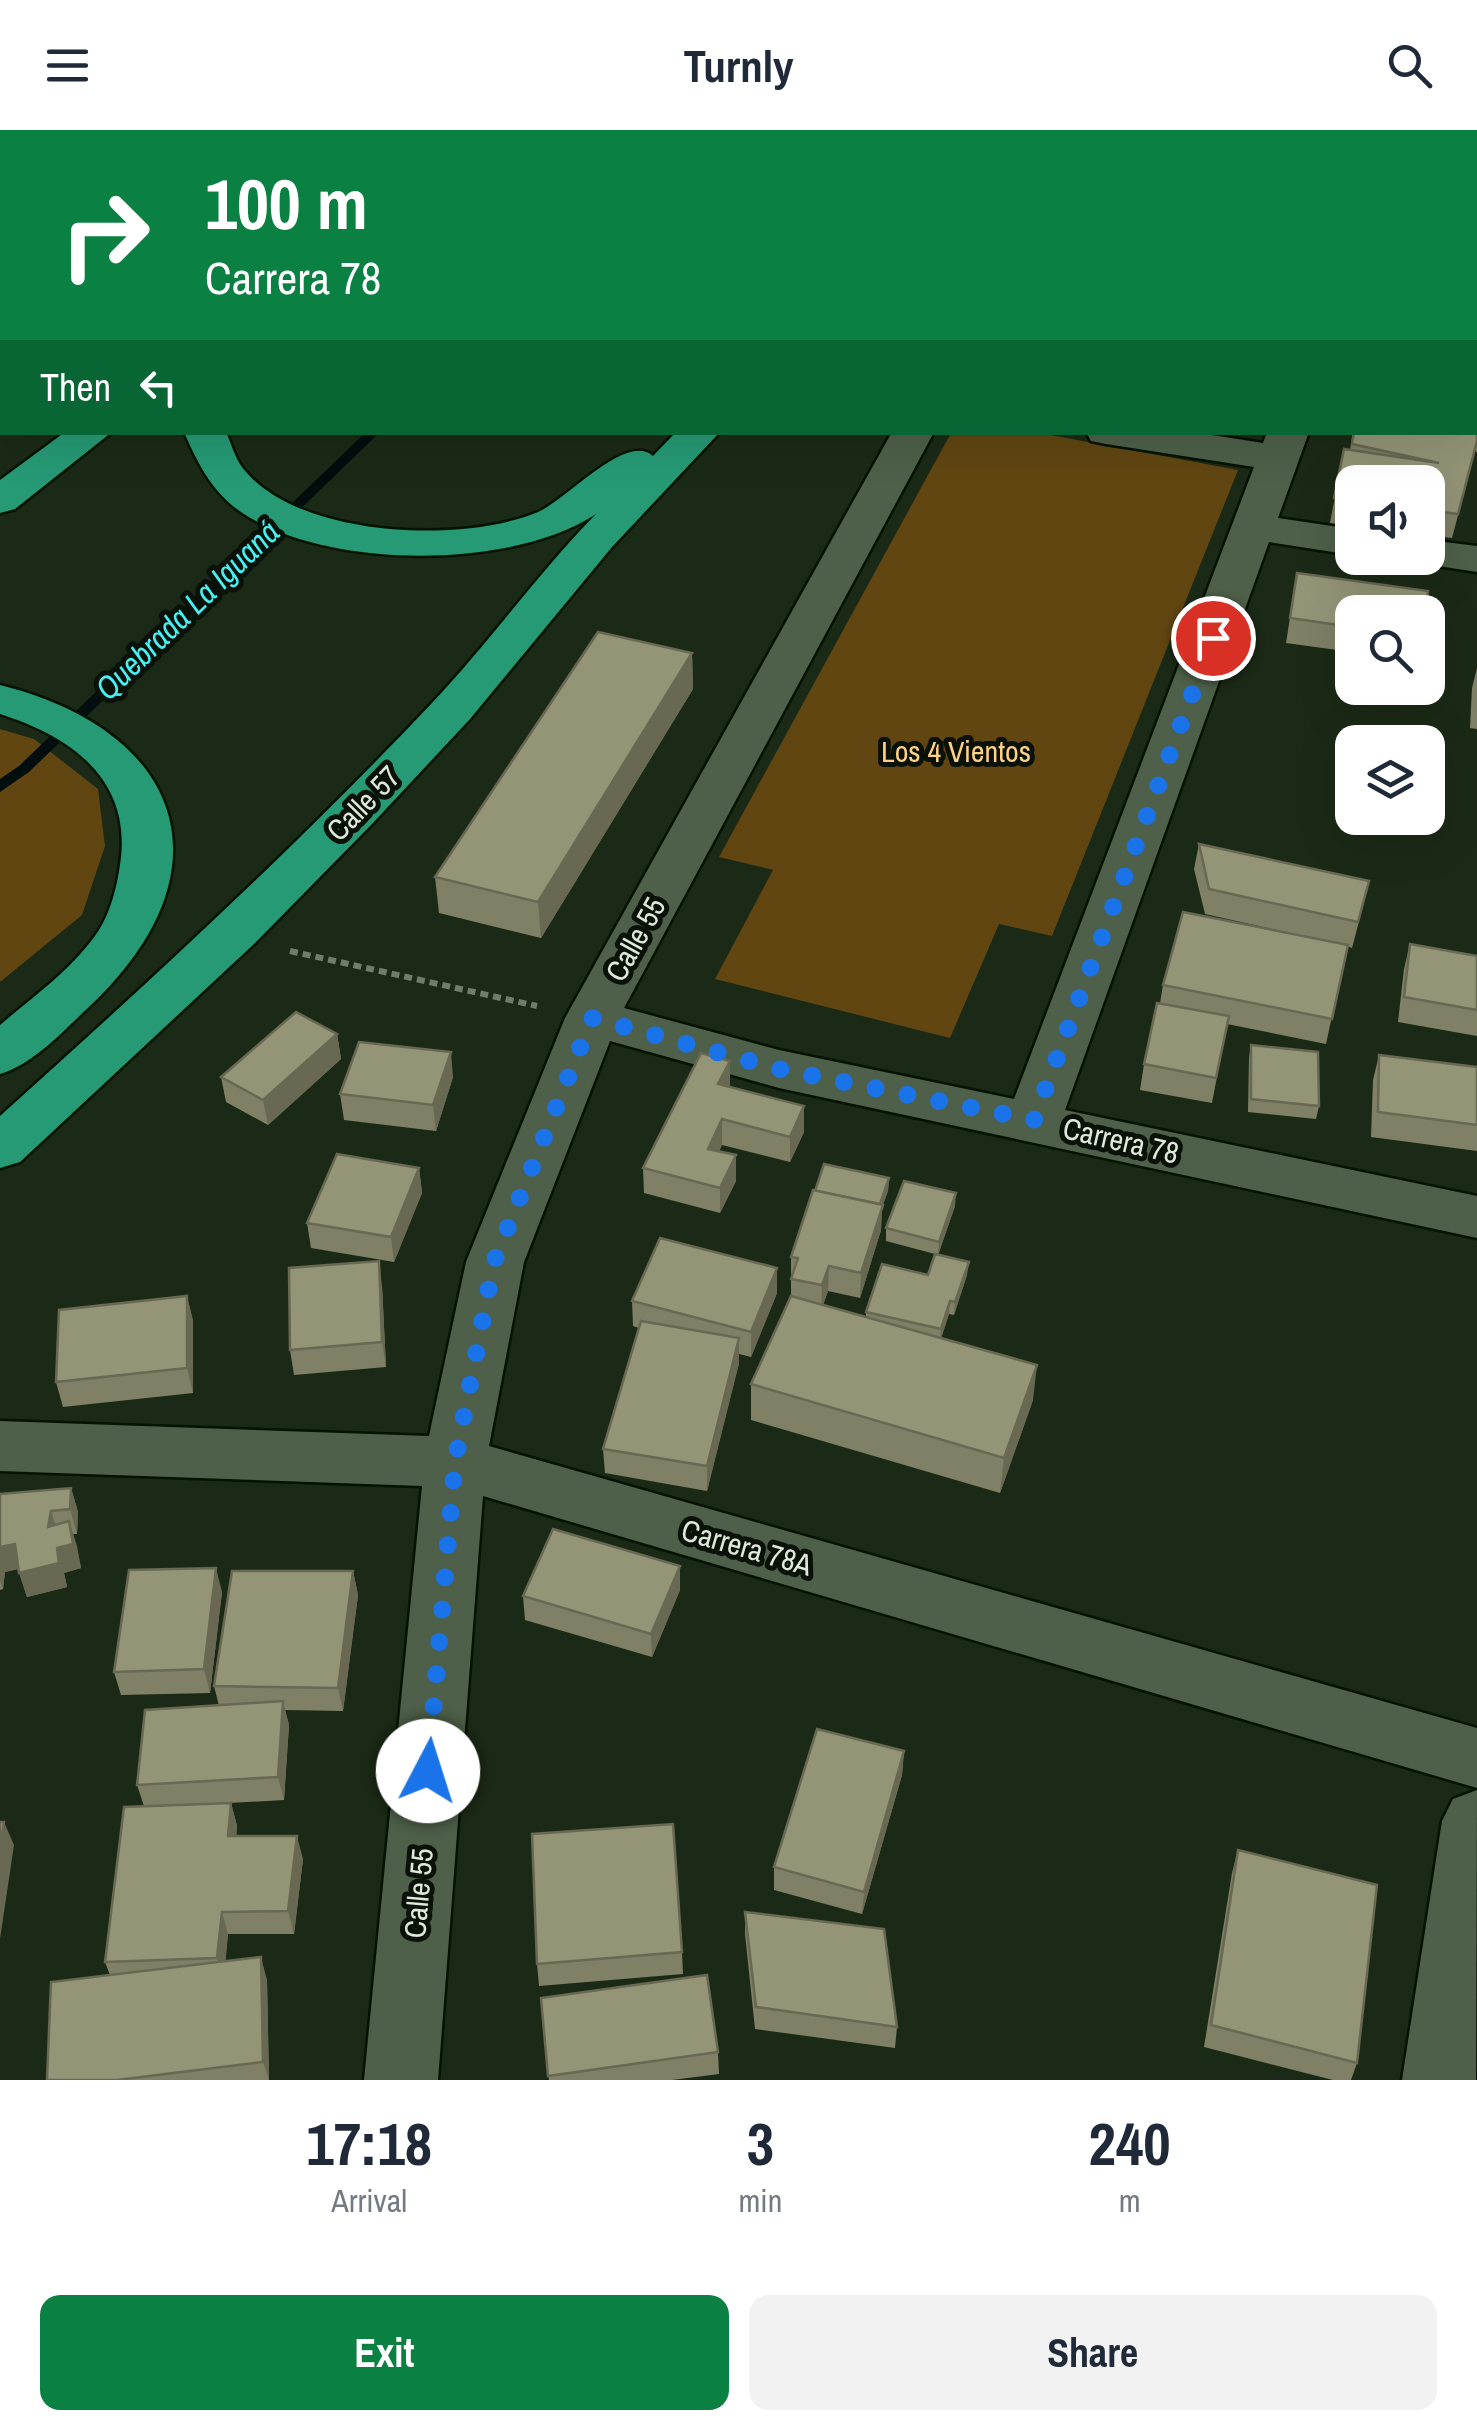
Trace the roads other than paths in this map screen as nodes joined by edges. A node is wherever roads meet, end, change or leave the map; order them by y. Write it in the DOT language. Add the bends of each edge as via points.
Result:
graph roads {
  1 [pos="88,435"];
  2 [pos="205,435"];
  3 [pos="664,435"];
  4 [pos="697,435"];
  5 [pos="910,435"];
  6 [pos="1144,435"];
  7 [pos="1284,446"];
  8 [pos="0,500"];
  9 [pos="1254,528"];
  10 [pos="1335,540"];
  11 [pos="1445,555"];
  12 [pos="1477,559"];
  13 [pos="0,698"];
  14 [pos="592,1018"];
  15 [pos="0,1055"];
  16 [pos="1034,1120"];
  17 [pos="0,1148"];
  18 [pos="1477,1217"];
  19 [pos="0,1446"];
  20 [pos="455,1462"];
  21 [pos="1477,1758"];
  22 [pos="1477,1821"];
  23 [pos="402,2080"];
  24 [pos="1439,2080"];
  1 -- 8 [label="highway"];
  2 -- 3 [label="highway" via="222,473 277,513 359,538 437,542 550,522 608,485"];
  4 -- 17 [label="highway, Calle 57" via="597,538 453,709 236,932"];
  5 -- 14 [label="street, Calle 55"];
  6 -- 7 [label="street"];
  7 -- 9 [label="street"];
  9 -- 10 [label="street"];
  9 -- 16 [label="street"];
  11 -- 12 [label="street"];
  13 -- 15 [label="highway" via="78,727 116,760 141,798 150,854 122,935"];
  14 -- 16 [label="street, Carrera 78" via="779,1069"];
  14 -- 20 [label="street, Calle 55" via="494,1262"];
  16 -- 18 [label="street, Carrera 78"];
  19 -- 20 [label="street, Carrera 78A"];
  20 -- 21 [label="street, Carrera 78A"];
  20 -- 23 [label="street, Calle 55"];
  22 -- 24 [label="street"];
}
